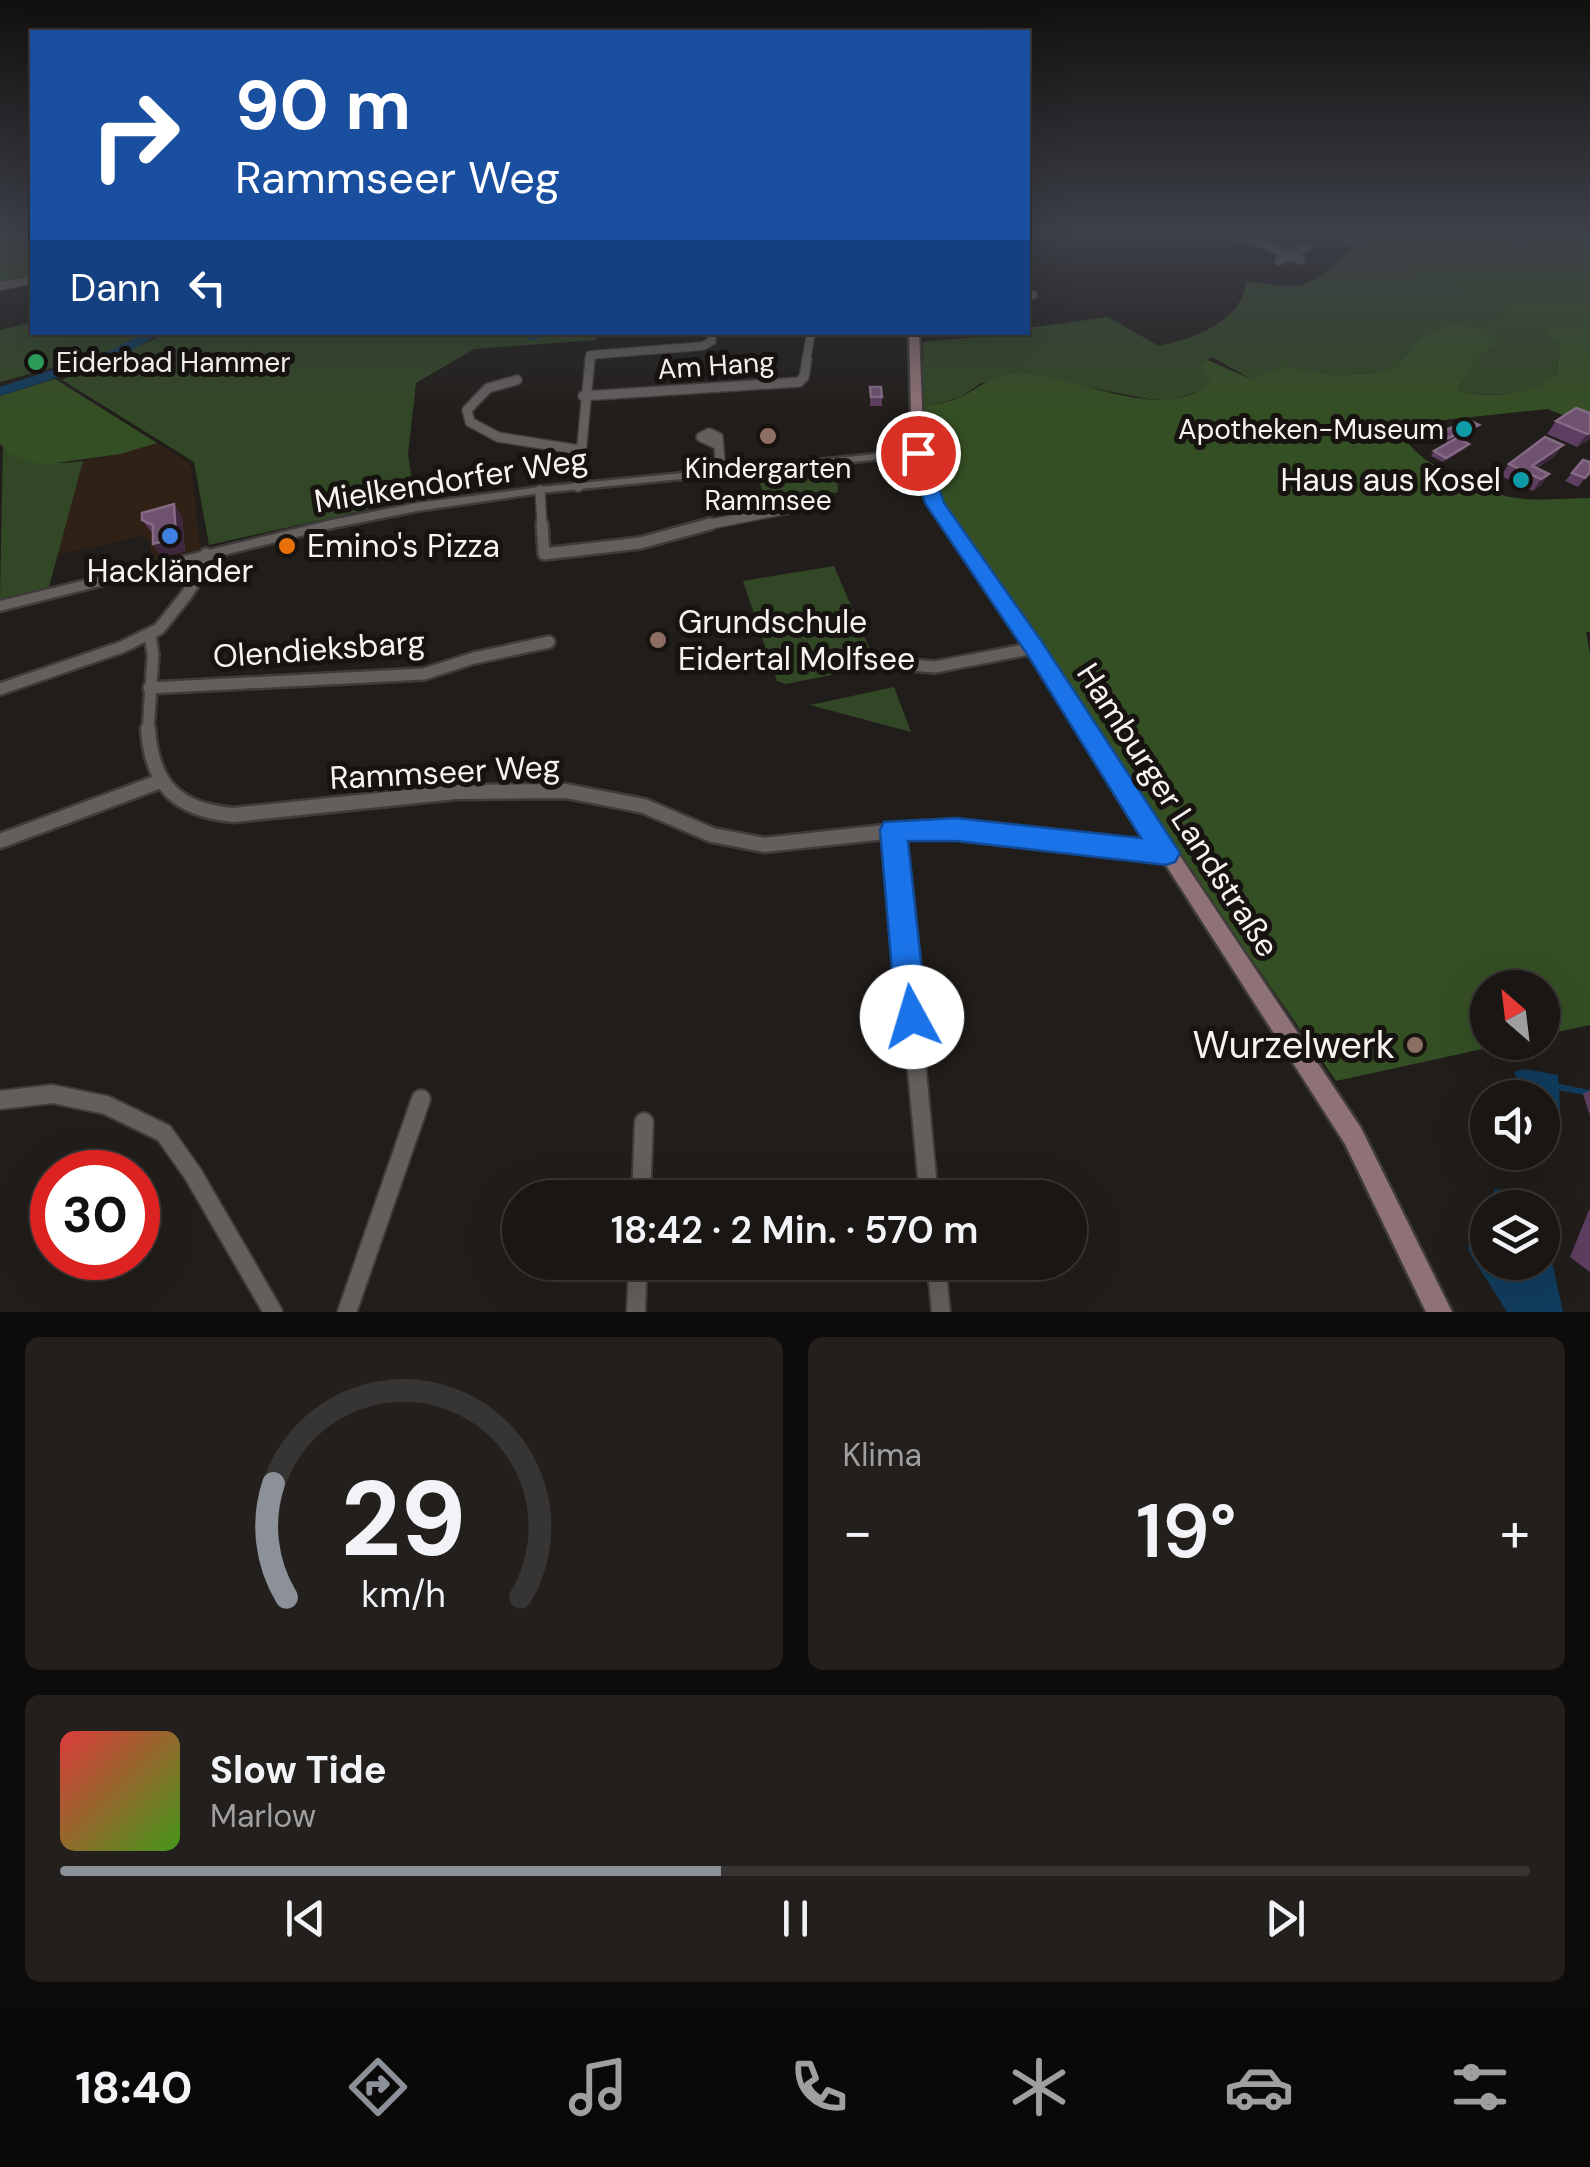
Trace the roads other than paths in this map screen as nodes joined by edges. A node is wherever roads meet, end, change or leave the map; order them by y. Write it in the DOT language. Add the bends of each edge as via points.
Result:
graph roads {
  1 [pos="711,335"];
  2 [pos="810,335"];
  3 [pos="914,335"];
  4 [pos="517,380"];
  5 [pos="584,396"];
  6 [pos="716,444"];
  7 [pos="580,450"];
  8 [pos="918,453"];
  9 [pos="721,472"];
  10 [pos="578,486"];
  11 [pos="540,490"];
  12 [pos="813,504"];
  13 [pos="206,554"];
  14 [pos="0,606"];
  15 [pos="150,635"];
  16 [pos="549,642"];
  17 [pos="1034,648"];
  18 [pos="910,665"];
  19 [pos="149,688"];
  20 [pos="0,689"];
  21 [pos="161,781"];
  22 [pos="894,830"];
  23 [pos="0,841"];
  24 [pos="1166,853"];
  25 [pos="421,1099"];
  26 [pos="0,1100"];
  27 [pos="644,1122"];
  28 [pos="642,1180"];
  29 [pos="927,1180"];
  30 [pos="637,1280"];
  31 [pos="938,1280"];
  32 [pos="273,1312"];
  33 [pos="348,1312"];
  34 [pos="636,1312"];
  35 [pos="941,1312"];
  36 [pos="1439,1312"];
  1 -- 5 [label="street" via="704,346 593,353"];
  2 -- 5 [label="street, Am Hang" via="799,382"];
  3 -- 8 [label="main road, Hamburger Landstraße"];
  4 -- 7 [label="street" via="476,396 467,410 470,422 498,437"];
  5 -- 7 [label="street"];
  6 -- 9 [label="street"];
  7 -- 10 [label="street"];
  8 -- 9 [label="street, Mielkendorfer Weg"];
  8 -- 17 [label="main road, Hamburger Landstraße" via="934,503"];
  9 -- 10 [label="street, Mielkendorfer Weg"];
  10 -- 11 [label="street, Mielkendorfer Weg"];
  11 -- 12 [label="street" via="544,554 640,544"];
  11 -- 13 [label="street, Mielkendorfer Weg" via="373,514"];
  13 -- 14 [label="street, Mielkendorfer Weg"];
  13 -- 15 [label="street" via="180,604"];
  15 -- 19 [label="street" via="156,650"];
  15 -- 20 [label="street"];
  16 -- 19 [label="street, Olendieksbarg" via="424,674"];
  17 -- 18 [label="street" via="935,667"];
  17 -- 24 [label="main road, Hamburger Landstraße"];
  19 -- 21 [label="street"];
  21 -- 22 [label="street, Rammseer Weg" via="178,802 217,815 456,792 566,791 644,806 712,835 764,845"];
  21 -- 23 [label="street"];
  22 -- 24 [label="street, Rammseer Weg" via="956,830"];
  22 -- 29 [label="street"];
  24 -- 36 [label="main road, Hamburger Landstraße" via="1353,1136"];
  25 -- 33 [label="street"];
  26 -- 32 [label="street" via="52,1094 106,1104 164,1133"];
  27 -- 28 [label="street"];
  30 -- 34 [label="street"];
  31 -- 35 [label="street"];
}
